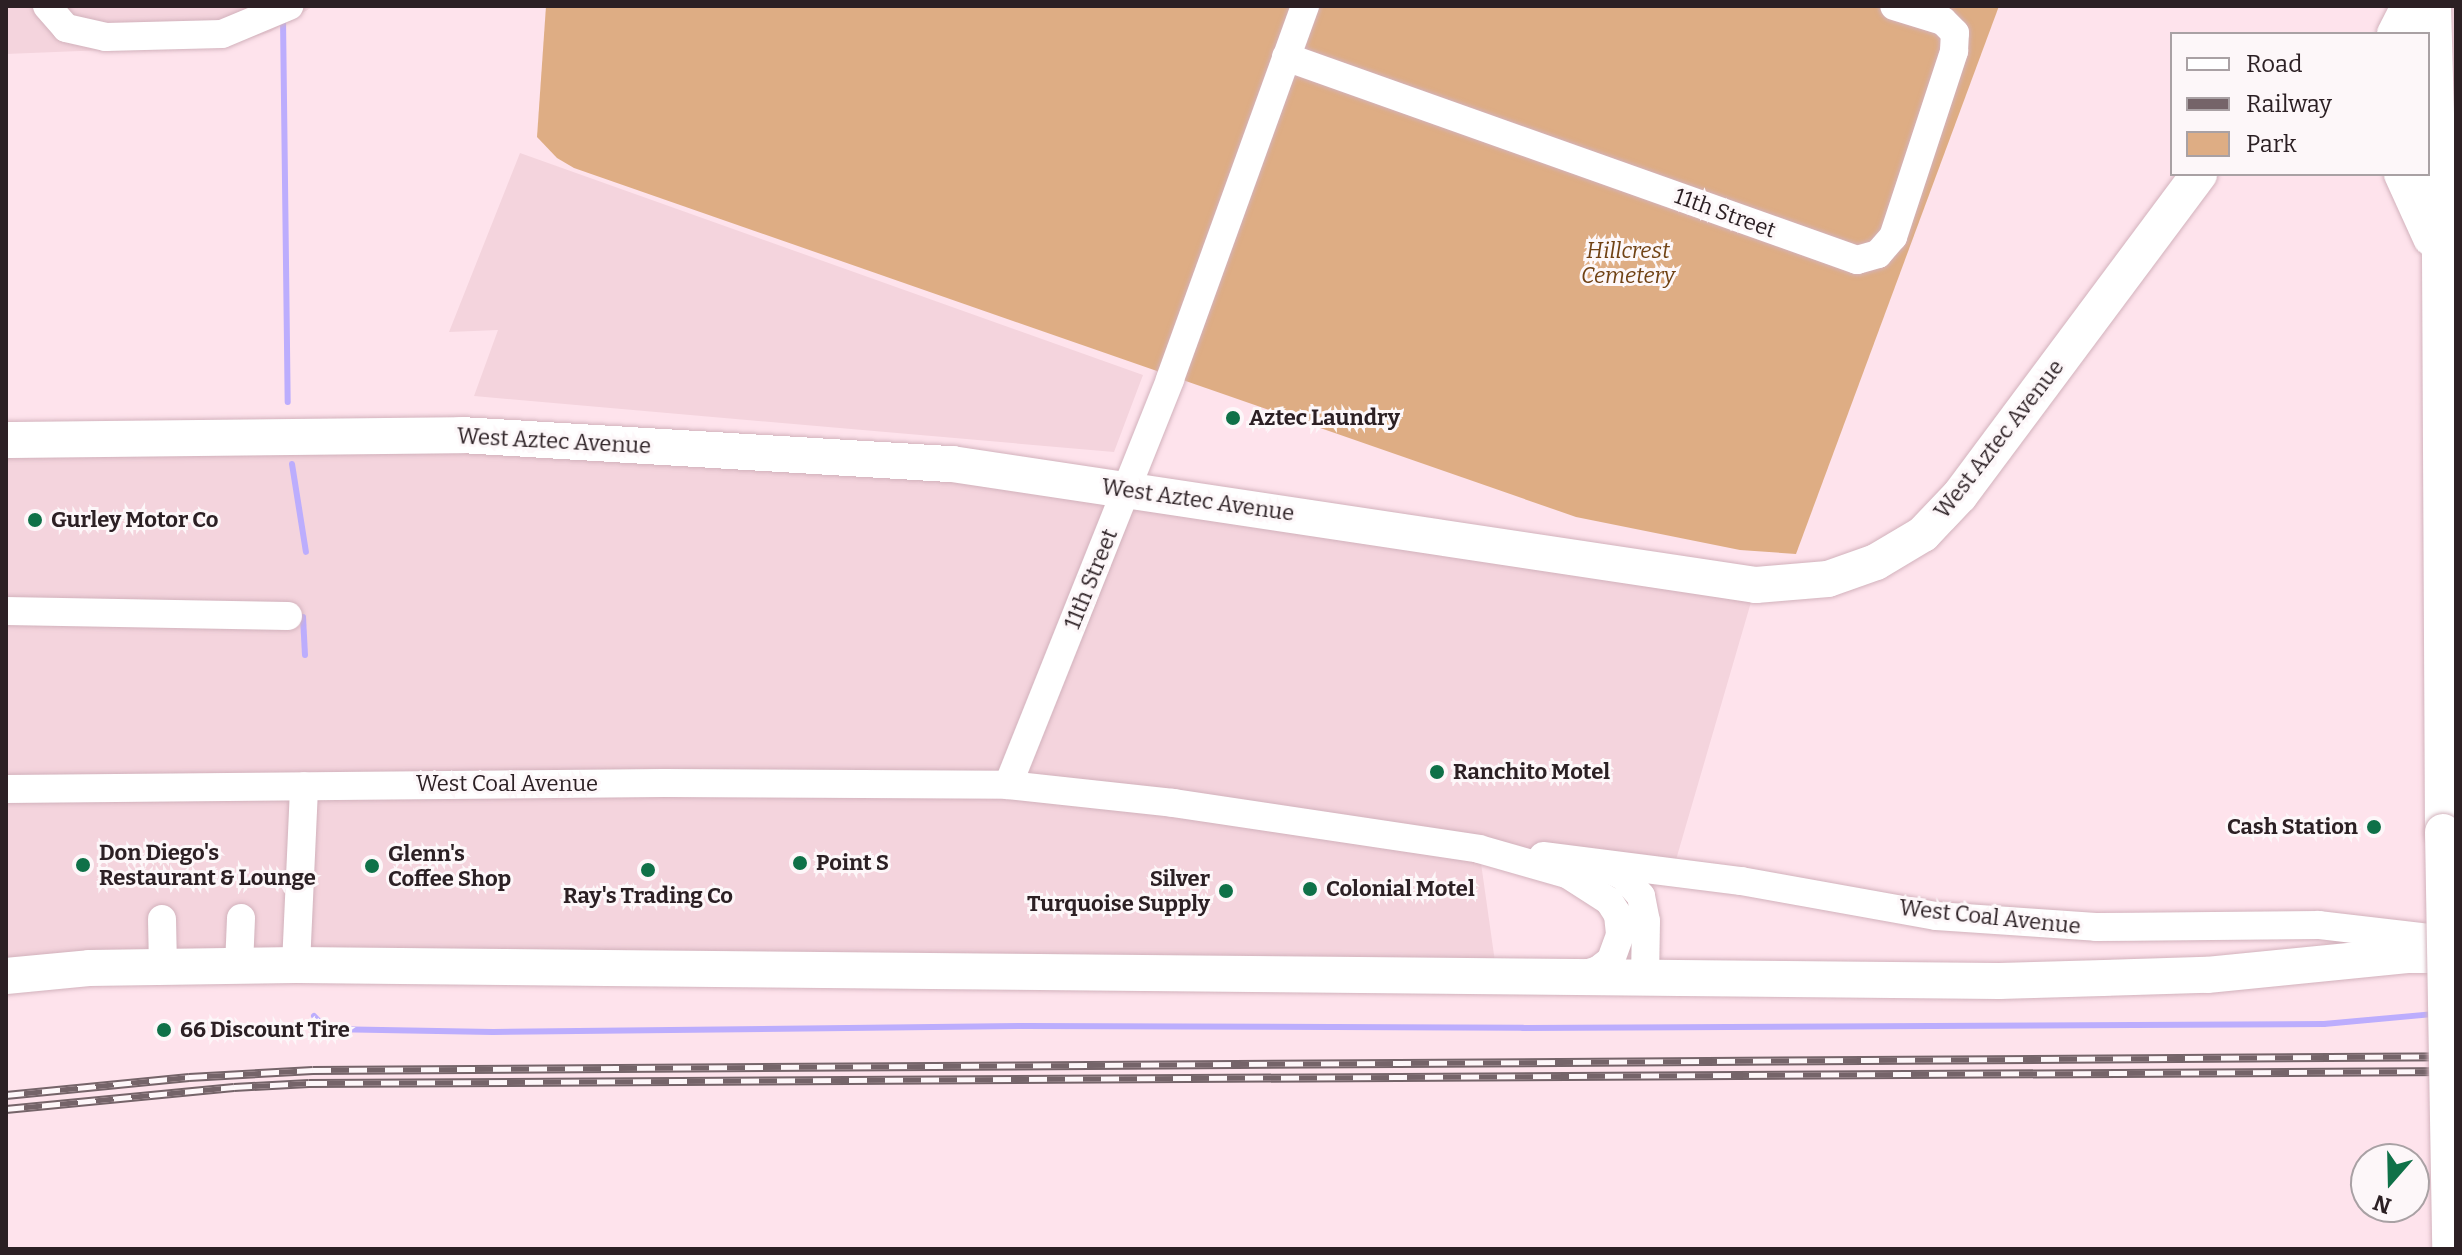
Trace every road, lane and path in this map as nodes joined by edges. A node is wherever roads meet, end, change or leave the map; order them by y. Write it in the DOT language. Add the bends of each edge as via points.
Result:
graph roads {
  1 [pos="47,6"];
  2 [pos="289,6"];
  3 [pos="1305,6"];
  4 [pos="1894,6"];
  5 [pos="2409,6"];
  6 [pos="2433,6"];
  7 [pos="2396,32"];
  8 [pos="1286,57"];
  9 [pos="2440,62"];
  10 [pos="2198,176"];
  11 [pos="2403,176"];
  12 [pos="2440,259"];
  13 [pos="2456,414"];
  14 [pos="6,440"];
  15 [pos="1126,490"];
  16 [pos="6,611"];
  17 [pos="288,616"];
  18 [pos="1008,785"];
  19 [pos="304,786"];
  20 [pos="6,789"];
  21 [pos="1479,849"];
  22 [pos="1588,860"];
  23 [pos="241,918"];
  24 [pos="162,919"];
  25 [pos="2456,941"];
  26 [pos="2456,955"];
  27 [pos="296,965"];
  28 [pos="239,966"];
  29 [pos="163,967"];
  30 [pos="6,976"];
  31 [pos="1576,977"];
  32 [pos="1645,978"];
  33 [pos="2450,1249"];
  1 -- 2 [label="street" via="66,28 106,37 222,34"];
  3 -- 8 [label="street, 11th Street"];
  4 -- 8 [label="street, 11th Street" via="1943,21 1955,33 1954,51 1893,237 1878,254 1857,260"];
  5 -- 7 [label="main road"];
  6 -- 9 [label="main road"];
  8 -- 15 [label="street, 11th Street"];
  9 -- 12 [label="main road"];
  9 -- 13 [label="main road" via="2454,112"];
  10 -- 15 [label="main road, West Aztec Avenue" via="1960,495 1923,534 1876,562 1828,579 1741,583"];
  11 -- 12 [label="main road"];
  12 -- 33 [label="main road, bridge"];
  14 -- 15 [label="main road, West Aztec Avenue" via="461,435 952,464"];
  15 -- 18 [label="street, 11th Street"];
  16 -- 17 [label="street"];
  18 -- 19 [label="street, West Coal Avenue"];
  18 -- 21 [label="street, West Coal Avenue" via="1173,803"];
  19 -- 20 [label="street, West Coal Avenue"];
  19 -- 27 [label="street"];
  21 -- 22 [label="street, West Coal Avenue"];
  21 -- 31 [label="street" via="1567,874 1609,901 1618,915 1617,949 1598,970"];
  22 -- 25 [label="street, West Coal Avenue" via="1727,878 1936,916 2096,927 2319,925"];
  22 -- 32 [label="street" via="1623,876 1641,896"];
  23 -- 28 [label="street"];
  24 -- 29 [label="street"];
  26 -- 32 [label="main road" via="2207,975 2015,981"];
  27 -- 28 [label="main road"];
  27 -- 31 [label="main road"];
  28 -- 29 [label="main road"];
  29 -- 30 [label="main road"];
  31 -- 32 [label="main road"];
}
